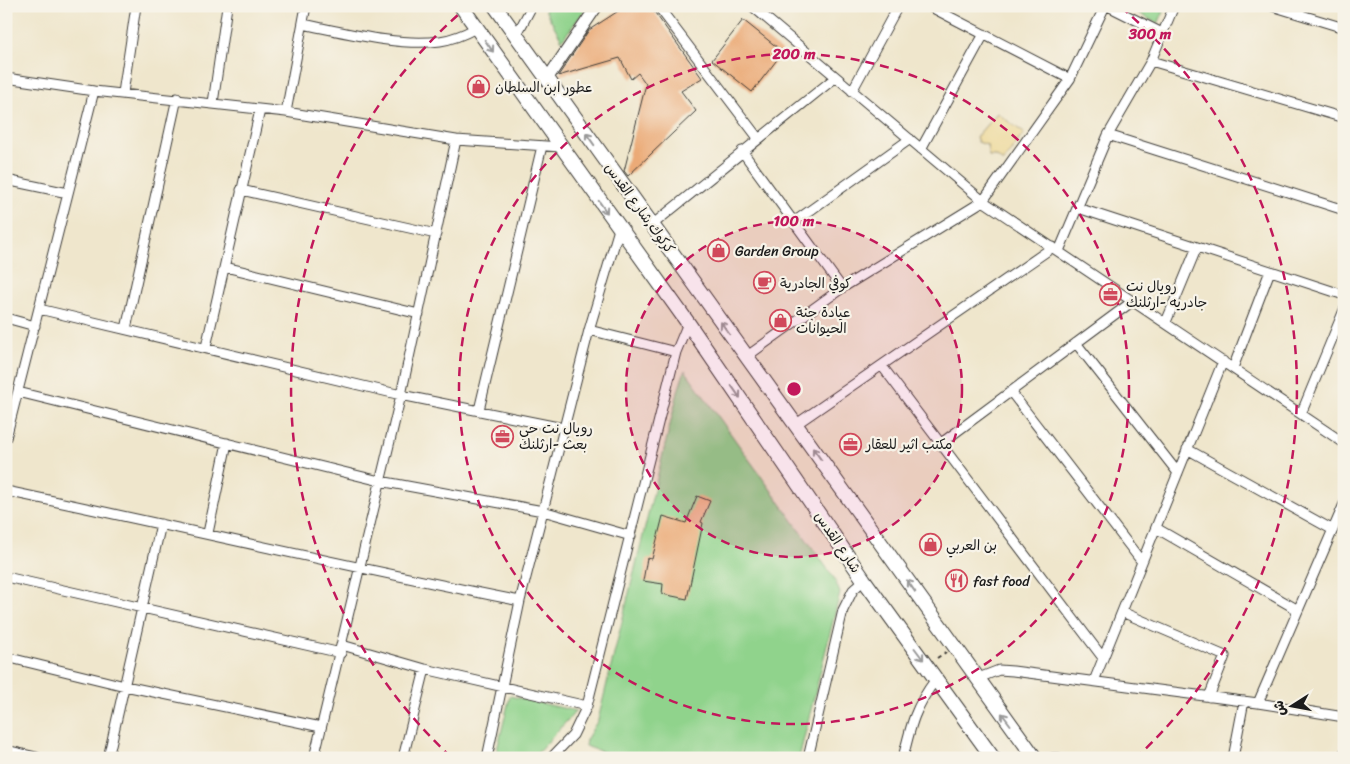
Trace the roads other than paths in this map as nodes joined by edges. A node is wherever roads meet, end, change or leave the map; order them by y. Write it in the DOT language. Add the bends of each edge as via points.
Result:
graph roads {
  1 [pos="136,6"];
  2 [pos="227,6"];
  3 [pos="306,6"];
  4 [pos="461,6"];
  5 [pos="495,6"];
  6 [pos="532,6"];
  7 [pos="598,6"];
  8 [pos="658,6"];
  9 [pos="752,6"];
  10 [pos="898,6"];
  11 [pos="929,6"];
  12 [pos="1106,6"];
  13 [pos="1174,6"];
  14 [pos="1272,6"];
  15 [pos="1298,10"];
  16 [pos="303,24"];
  17 [pos="476,28"];
  18 [pos="1344,28"];
  19 [pos="1162,33"];
  20 [pos="984,34"];
  21 [pos="516,36"];
  22 [pos="1151,61"];
  23 [pos="836,77"];
  24 [pos="547,79"];
  25 [pos="1070,79"];
  26 [pos="7,80"];
  27 [pos="94,91"];
  28 [pos="852,91"];
  29 [pos="123,93"];
  30 [pos="177,98"];
  31 [pos="213,103"];
  32 [pos="260,110"];
  33 [pos="286,112"];
  34 [pos="1344,118"];
  35 [pos="1108,135"];
  36 [pos="758,138"];
  37 [pos="910,139"];
  38 [pos="456,140"];
  39 [pos="542,146"];
  40 [pos="561,147"];
  41 [pos="921,148"];
  42 [pos="742,151"];
  43 [pos="6,180"];
  44 [pos="241,190"];
  45 [pos="68,194"];
  46 [pos="983,201"];
  47 [pos="1078,208"];
  48 [pos="1344,210"];
  49 [pos="794,222"];
  50 [pos="652,225"];
  51 [pos="619,230"];
  52 [pos="436,234"];
  53 [pos="1197,247"];
  54 [pos="1056,249"];
  55 [pos="225,267"];
  56 [pos="1270,271"];
  57 [pos="842,288"];
  58 [pos="1344,295"];
  59 [pos="1133,300"];
  60 [pos="39,309"];
  61 [pos="1344,310"];
  62 [pos="419,314"];
  63 [pos="6,318"];
  64 [pos="1166,322"];
  65 [pos="688,323"];
  66 [pos="35,326"];
  67 [pos="126,329"];
  68 [pos="588,330"];
  69 [pos="1076,343"];
  70 [pos="206,347"];
  71 [pos="676,352"];
  72 [pos="746,357"];
  73 [pos="1223,361"];
  74 [pos="882,366"];
  75 [pos="1234,368"];
  76 [pos="18,392"];
  77 [pos="1010,392"];
  78 [pos="401,395"];
  79 [pos="10,407"];
  80 [pos="479,410"];
  81 [pos="1301,414"];
  82 [pos="795,424"];
  83 [pos="563,428"];
  84 [pos="6,438"];
  85 [pos="226,443"];
  86 [pos="1344,443"];
  87 [pos="940,444"];
  88 [pos="1187,449"];
  89 [pos="1178,473"];
  90 [pos="380,481"];
  91 [pos="6,491"];
  92 [pos="1344,504"];
  93 [pos="543,511"];
  94 [pos="161,524"];
  95 [pos="1156,528"];
  96 [pos="1333,530"];
  97 [pos="208,533"];
  98 [pos="631,536"];
  99 [pos="1142,562"];
  100 [pos="359,569"];
  101 [pos="6,577"];
  102 [pos="864,580"];
  103 [pos="520,601"];
  104 [pos="142,609"];
  105 [pos="1298,610"];
  106 [pos="1122,612"];
  107 [pos="341,649"];
  108 [pos="6,657"];
  109 [pos="1103,658"];
  110 [pos="425,669"];
  111 [pos="936,679"];
  112 [pos="976,679"];
  113 [pos="1094,681"];
  114 [pos="503,685"];
  115 [pos="125,686"];
  116 [pos="1209,697"];
  117 [pos="1244,701"];
  118 [pos="1258,703"];
  119 [pos="587,706"];
  120 [pos="1344,717"];
  121 [pos="321,727"];
  122 [pos="6,751"];
  123 [pos="1344,752"];
  124 [pos="36,758"];
  125 [pos="108,758"];
  126 [pos="314,758"];
  127 [pos="403,758"];
  128 [pos="487,758"];
  129 [pos="551,758"];
  130 [pos="808,758"];
  131 [pos="903,758"];
  132 [pos="993,758"];
  133 [pos="1035,758"];
  134 [pos="1052,758"];
  135 [pos="1059,758"];
  136 [pos="1233,758"];
  137 [pos="1343,758"];
  1 -- 29 [label="street"];
  2 -- 31 [label="street"];
  3 -- 16 [label="street"];
  4 -- 17 [label="main road, كركوك,شارع القدس"];
  5 -- 21 [label="main road, كركوك,شارع القدس"];
  6 -- 21 [label="street"];
  7 -- 24 [label="street"];
  8 -- 36 [label="street"];
  9 -- 23 [label="street"];
  10 -- 28 [label="street"];
  11 -- 20 [label="street"];
  12 -- 19 [label="street"];
  12 -- 25 [label="street"];
  13 -- 19 [label="street"];
  14 -- 15 [label="street"];
  15 -- 18 [label="street"];
  16 -- 17 [label="street" via="378,38 423,42 451,39"];
  16 -- 33 [label="street"];
  17 -- 40 [label="main road, كركوك,شارع القدس, one-way"];
  19 -- 22 [label="street"];
  20 -- 25 [label="street"];
  20 -- 41 [label="street"];
  21 -- 24 [label="main road, كركوك,شارع القدس"];
  22 -- 34 [label="street"];
  22 -- 35 [label="street"];
  23 -- 28 [label="street"];
  23 -- 36 [label="street"];
  50 -- 24 [label="main road, كركوك,شارع القدس, one-way"];
  25 -- 46 [label="street"];
  26 -- 27 [label="street"];
  27 -- 29 [label="street"];
  27 -- 45 [label="street"];
  28 -- 37 [label="street"];
  29 -- 30 [label="street"];
  30 -- 31 [label="street"];
  30 -- 67 [label="street"];
  31 -- 32 [label="street"];
  32 -- 33 [label="street"];
  32 -- 44 [label="street"];
  33 -- 38 [label="street"];
  35 -- 47 [label="street"];
  35 -- 48 [label="street"];
  36 -- 42 [label="street"];
  37 -- 41 [label="street"];
  37 -- 49 [label="street"];
  38 -- 39 [label="street"];
  38 -- 52 [label="street"];
  39 -- 40 [label="street"];
  39 -- 80 [label="street"];
  40 -- 51 [label="main road, كركوك,شارع القدس, one-way"];
  41 -- 46 [label="street"];
  42 -- 49 [label="street"];
  42 -- 50 [label="street"];
  43 -- 45 [label="street"];
  44 -- 52 [label="street"];
  44 -- 55 [label="street"];
  45 -- 60 [label="street"];
  46 -- 54 [label="street"];
  46 -- 57 [label="street"];
  47 -- 53 [label="street"];
  47 -- 54 [label="street"];
  49 -- 57 [label="street"];
  72 -- 50 [label="main road, كركوك,شارع القدس, one-way"];
  51 -- 65 [label="main road, كركوك,شارع القدس"];
  51 -- 68 [label="street"];
  52 -- 62 [label="street"];
  53 -- 56 [label="street"];
  53 -- 64 [label="street"];
  54 -- 59 [label="street"];
  54 -- 74 [label="street"];
  55 -- 62 [label="street"];
  55 -- 70 [label="street"];
  56 -- 58 [label="street"];
  56 -- 75 [label="street"];
  57 -- 72 [label="street"];
  59 -- 64 [label="street"];
  59 -- 69 [label="street"];
  60 -- 66 [label="street"];
  60 -- 67 [label="street"];
  61 -- 81 [label="street"];
  62 -- 78 [label="street"];
  63 -- 66 [label="street"];
  64 -- 73 [label="street"];
  65 -- 71 [label="street"];
  65 -- 102 [label="main road, شارع القدس, one-way"];
  66 -- 76 [label="street"];
  67 -- 70 [label="street"];
  68 -- 71 [label="street"];
  68 -- 83 [label="street"];
  69 -- 77 [label="street"];
  69 -- 89 [label="street"];
  70 -- 78 [label="street"];
  71 -- 98 [label="street"];
  72 -- 82 [label="main road, كركوك,شارع القدس"];
  73 -- 75 [label="street"];
  73 -- 88 [label="street"];
  74 -- 82 [label="street"];
  74 -- 87 [label="street"];
  75 -- 81 [label="street"];
  76 -- 79 [label="street"];
  76 -- 85 [label="street"];
  77 -- 87 [label="street"];
  77 -- 99 [label="street"];
  78 -- 80 [label="street"];
  78 -- 90 [label="street"];
  79 -- 84 [label="street"];
  80 -- 83 [label="street"];
  81 -- 86 [label="street"];
  112 -- 82 [label="main road, one-way"];
  83 -- 93 [label="street"];
  85 -- 90 [label="street"];
  85 -- 97 [label="street"];
  87 -- 109 [label="street"];
  88 -- 89 [label="street"];
  88 -- 96 [label="street"];
  89 -- 95 [label="street"];
  90 -- 93 [label="street"];
  90 -- 100 [label="street"];
  91 -- 94 [label="street"];
  92 -- 96 [label="street"];
  93 -- 98 [label="street"];
  93 -- 103 [label="street"];
  94 -- 97 [label="street"];
  94 -- 104 [label="street"];
  95 -- 99 [label="street"];
  95 -- 105 [label="street"];
  96 -- 105 [label="street"];
  97 -- 100 [label="street"];
  98 -- 119 [label="street"];
  99 -- 106 [label="street"];
  100 -- 103 [label="street"];
  100 -- 107 [label="street"];
  101 -- 104 [label="street"];
  102 -- 111 [label="main road, شارع القدس, one-way"];
  102 -- 130 [label="street" via="853,590 843,610"];
  103 -- 114 [label="street"];
  104 -- 107 [label="street"];
  104 -- 115 [label="street"];
  105 -- 118 [label="street"];
  106 -- 109 [label="street"];
  106 -- 116 [label="street" via="1225,656"];
  107 -- 110 [label="street"];
  107 -- 121 [label="street"];
  108 -- 115 [label="street"];
  109 -- 113 [label="street"];
  110 -- 114 [label="street"];
  110 -- 127 [label="street"];
  111 -- 131 [label="street" via="919,702"];
  111 -- 132 [label="main road, شارع القدس"];
  112 -- 113 [label="street" via="999,670"];
  133 -- 112 [label="main road, one-way"];
  113 -- 116 [label="street"];
  114 -- 119 [label="street"];
  114 -- 128 [label="street"];
  115 -- 121 [label="street"];
  115 -- 125 [label="street"];
  116 -- 117 [label="street"];
  117 -- 118 [label="street"];
  117 -- 136 [label="street"];
  118 -- 120 [label="street"];
  119 -- 129 [label="street" via="572,735"];
  121 -- 126 [label="street"];
  122 -- 124 [label="street"];
  123 -- 137 [label="street"];
  134 -- 135 [label="street"];
}
